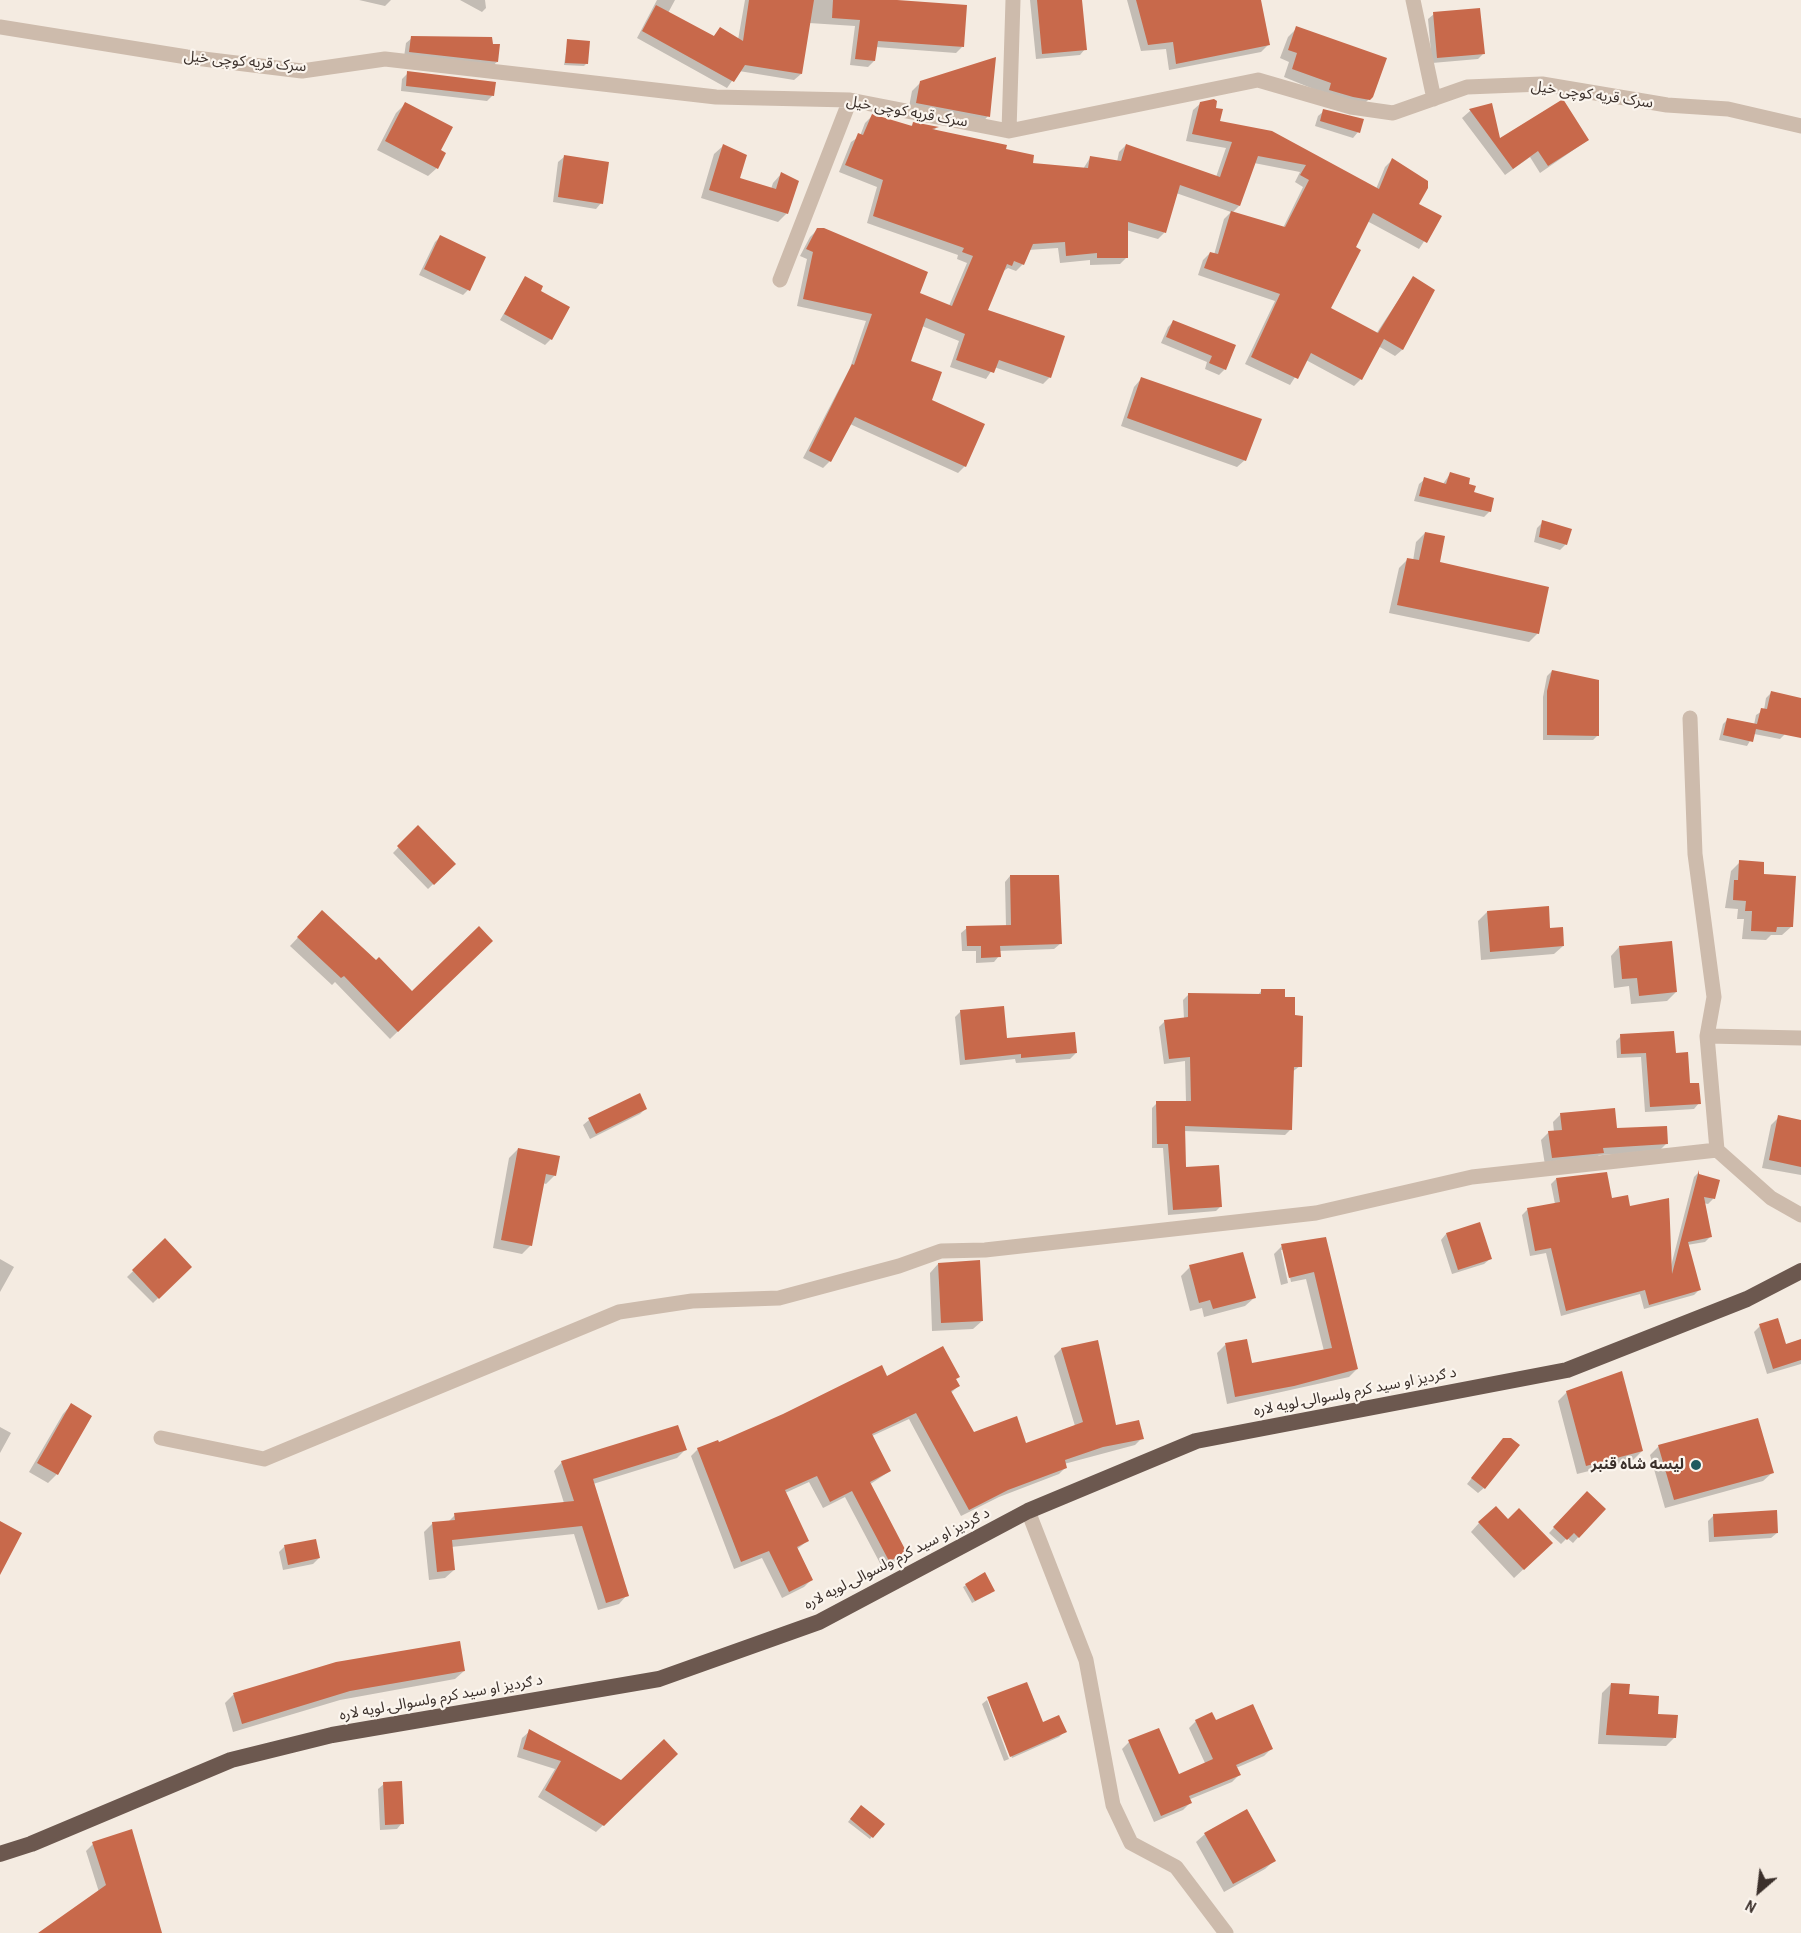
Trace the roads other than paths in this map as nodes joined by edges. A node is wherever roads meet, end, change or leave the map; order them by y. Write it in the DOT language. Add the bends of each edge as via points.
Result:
graph roads {
  1 [pos="1013,0"];
  2 [pos="1413,0"];
  3 [pos="0,27"];
  4 [pos="1434,99"];
  5 [pos="850,100"];
  6 [pos="1801,126"];
  7 [pos="1009,131"];
  8 [pos="780,280"];
  9 [pos="1690,718"];
  10 [pos="1707,1036"];
  11 [pos="1801,1038"];
  12 [pos="1717,1150"];
  13 [pos="1801,1215"];
  14 [pos="1801,1270"];
  15 [pos="161,1438"];
  16 [pos="1028,1511"];
  17 [pos="0,1854"];
  18 [pos="1226,1933"];
  1 -- 7 [label="street"];
  2 -- 4 [label="street"];
  3 -- 5 [label="street, سرک قریه کوچی خیل" via="302,71 385,59 716,97"];
  4 -- 6 [label="street, سرک قریه کوچی خیل" via="1467,87 1542,84 1666,105 1728,109"];
  4 -- 7 [label="street, سرک قریه کوچی خیل" via="1393,113 1351,107 1258,80"];
  5 -- 7 [label="street, سرک قریه کوچی خیل"];
  5 -- 8 [label="street"];
  9 -- 10 [label="street" via="1695,854 1714,997"];
  10 -- 11 [label="street"];
  10 -- 12 [label="street"];
  12 -- 13 [label="street" via="1771,1198"];
  12 -- 15 [label="street" via="1472,1178 1316,1213 985,1250 941,1251 778,1298 692,1301 619,1312 264,1459"];
  14 -- 16 [label="highway, د ګردیز او سید کرم ولسوالۍ لویه لاره" via="1747,1299 1567,1370 1196,1441"];
  16 -- 17 [label="highway, د ګردیز او سید کرم ولسوالۍ لویه لاره" via="819,1622 659,1679 332,1735 231,1760"];
  16 -- 18 [label="street" via="1086,1660 1113,1805 1131,1844 1176,1867"];
}
